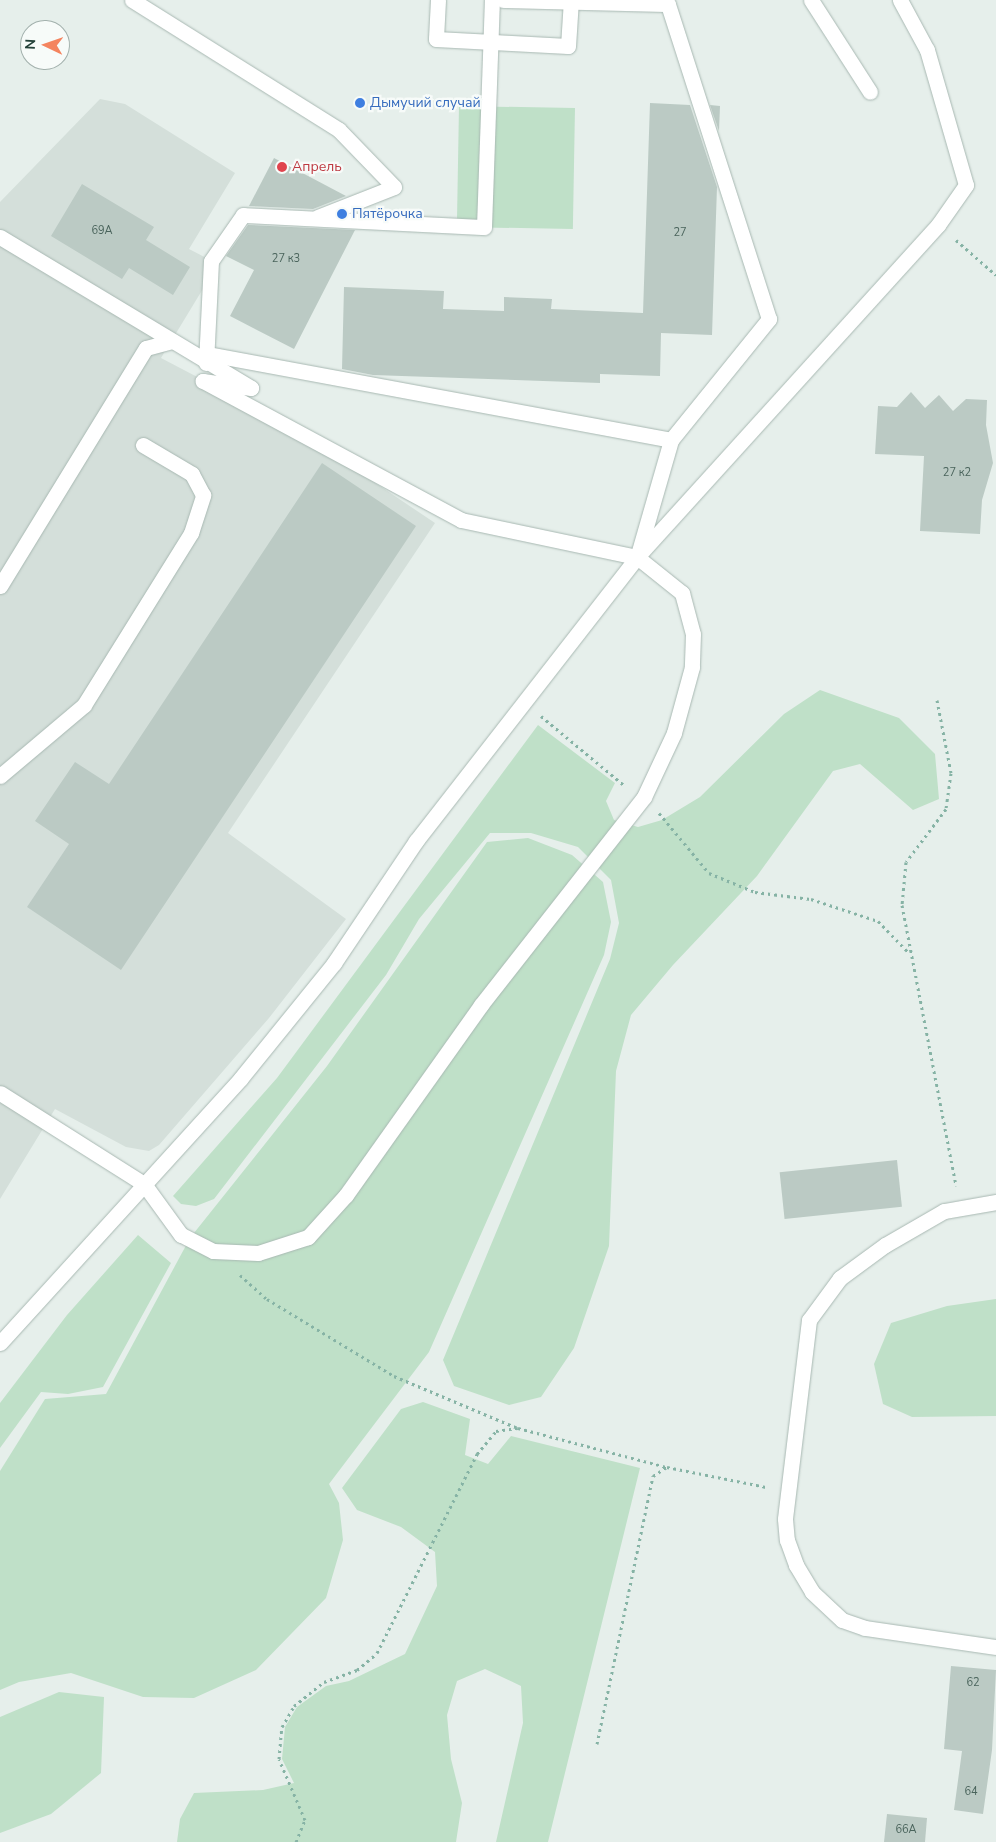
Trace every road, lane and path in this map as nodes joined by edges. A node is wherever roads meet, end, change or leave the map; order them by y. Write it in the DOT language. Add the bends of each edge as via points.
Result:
graph roads {
  1 [pos="132,0"];
  2 [pos="438,0"];
  3 [pos="492,0"];
  4 [pos="503,0"];
  5 [pos="571,0"];
  6 [pos="811,0"];
  7 [pos="900,0"];
  8 [pos="870,92"];
  9 [pos="314,219"];
  10 [pos="938,225"];
  11 [pos="0,237"];
  12 [pos="996,275"];
  13 [pos="172,342"];
  14 [pos="208,354"];
  15 [pos="203,381"];
  16 [pos="671,440"];
  17 [pos="143,445"];
  18 [pos="637,557"];
  19 [pos="0,586"];
  20 [pos="938,700"];
  21 [pos="523,702"];
  22 [pos="0,776"];
  23 [pos="642,800"];
  24 [pos="909,953"];
  25 [pos="0,1093"];
  26 [pos="144,1184"];
  27 [pos="996,1202"];
  28 [pos="961,1208"];
  29 [pos="213,1251"];
  30 [pos="0,1343"];
  31 [pos="518,1428"];
  32 [pos="667,1467"];
  33 [pos="788,1492"];
  34 [pos="996,1647"];
  35 [pos="596,1744"];
  36 [pos="296,1842"];
  1 -- 9 [label="lane" via="339,130 394,187"];
  2 -- 5 [label="lane" via="436,39 568,46"];
  3 -- 9 [label="lane" via="484,227"];
  4 -- 16 [label="lane" via="668,4 769,319"];
  6 -- 8 [label="lane"];
  7 -- 10 [label="lane" via="927,50 966,185"];
  9 -- 14 [label="lane" via="243,215 211,261"];
  10 -- 12 [label="path"];
  10 -- 18 [label="lane"];
  11 -- 13 [label="lane"];
  13 -- 15 [label="lane" via="251,388"];
  13 -- 19 [label="lane" via="146,348"];
  14 -- 15 [label="lane"];
  14 -- 16 [label="lane"];
  15 -- 18 [label="lane" via="461,520"];
  16 -- 18 [label="lane"];
  17 -- 22 [label="lane" via="192,474 203,495 191,533 84,705"];
  18 -- 21 [label="lane"];
  18 -- 23 [label="lane" via="682,593 693,634 692,667 674,733"];
  20 -- 24 [label="path" via="952,773 946,809 906,862 902,905"];
  21 -- 23 [label="path"];
  21 -- 26 [label="lane" via="416,841 334,963 240,1078"];
  23 -- 24 [label="path" via="667,819 688,852 709,873 755,892 811,899 878,921"];
  23 -- 29 [label="lane" via="481,1005 346,1195 308,1237 258,1253"];
  24 -- 28 [label="path"];
  25 -- 26 [label="lane"];
  26 -- 29 [label="lane" via="181,1235"];
  26 -- 30 [label="lane"];
  27 -- 28 [label="lane"];
  28 -- 33 [label="lane" via="944,1211 885,1245 840,1278 809,1320"];
  29 -- 31 [label="path" via="267,1300 341,1347 451,1402"];
  31 -- 32 [label="path"];
  31 -- 36 [label="path" via="496,1432 477,1454 376,1653 357,1670 324,1682 294,1706 282,1727 279,1759 305,1820"];
  32 -- 33 [label="path"];
  32 -- 35 [label="path" via="653,1476"];
  33 -- 34 [label="lane" via="787,1540 796,1565 824,1605 842,1620 865,1628"];
}
